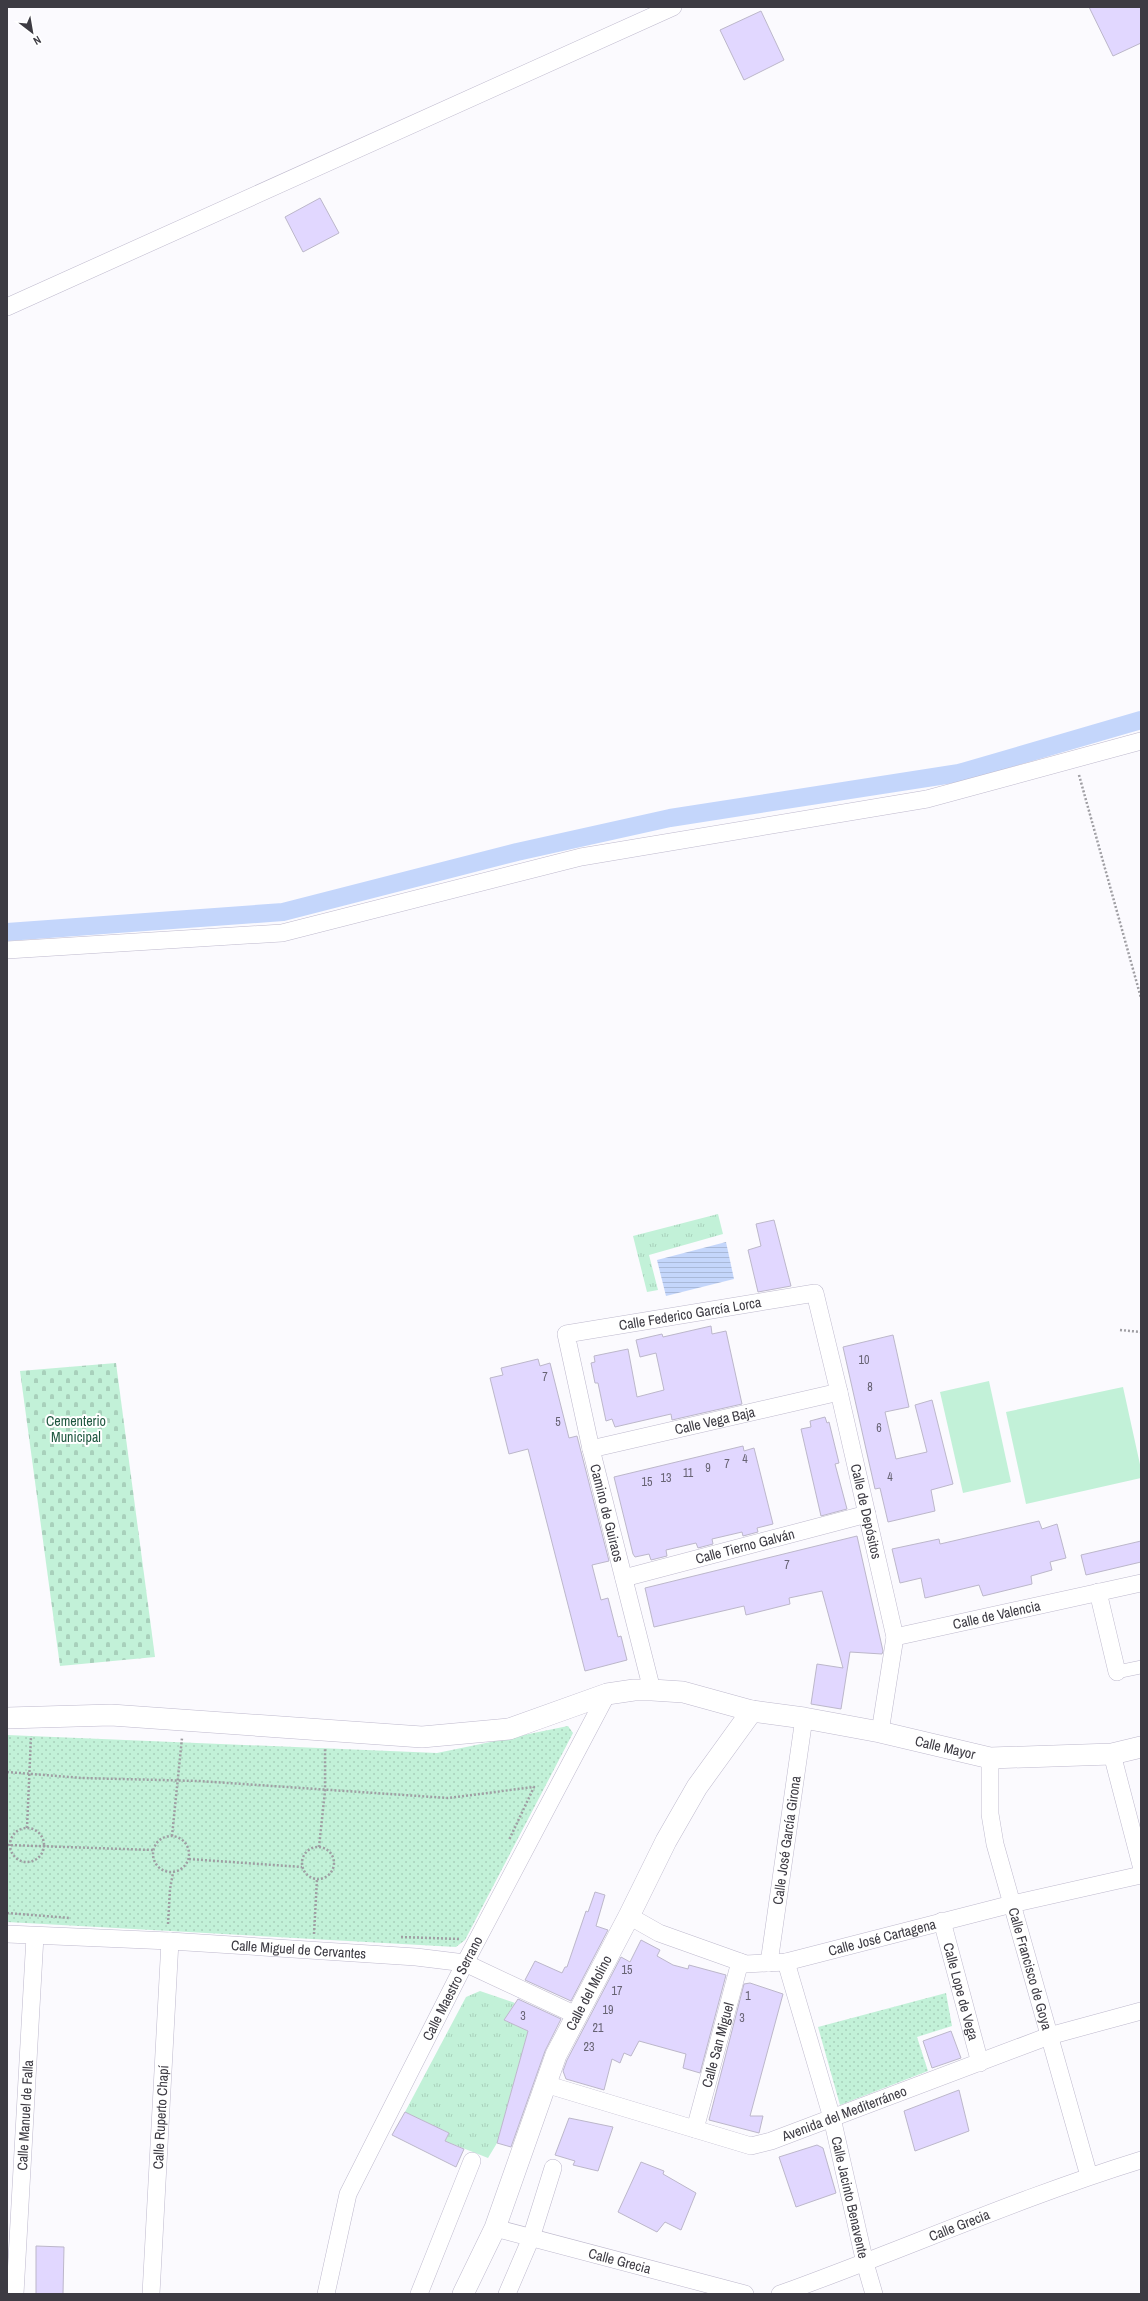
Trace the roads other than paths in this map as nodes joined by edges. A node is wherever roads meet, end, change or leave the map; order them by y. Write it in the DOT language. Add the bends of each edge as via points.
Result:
graph roads {
  1 [pos="673,7"];
  2 [pos="7,307"];
  3 [pos="1141,741"];
  4 [pos="7,950"];
  5 [pos="815,1293"];
  6 [pos="566,1334"];
  7 [pos="839,1392"];
  8 [pos="591,1449"];
  9 [pos="867,1514"];
  10 [pos="624,1578"];
  11 [pos="1141,1583"];
  12 [pos="1098,1592"];
  13 [pos="895,1637"];
  14 [pos="1141,1667"];
  15 [pos="1117,1672"];
  16 [pos="652,1690"];
  17 [pos="607,1694"];
  18 [pos="7,1709"];
  19 [pos="752,1711"];
  20 [pos="7,1718"];
  21 [pos="804,1718"];
  22 [pos="34,1723"];
  23 [pos="880,1732"];
  24 [pos="1141,1747"];
  25 [pos="1112,1754"];
  26 [pos="990,1758"];
  27 [pos="1141,1865"];
  28 [pos="1141,1875"];
  29 [pos="1012,1904"];
  30 [pos="629,1916"];
  31 [pos="942,1922"];
  32 [pos="171,1931"];
  33 [pos="7,1934"];
  34 [pos="35,1936"];
  35 [pos="740,1962"];
  36 [pos="786,1962"];
  37 [pos="465,1963"];
  38 [pos="769,1963"];
  39 [pos="1141,2011"];
  40 [pos="578,2016"];
  41 [pos="1049,2036"];
  42 [pos="980,2062"];
  43 [pos="545,2084"];
  44 [pos="832,2118"];
  45 [pos="695,2129"];
  46 [pos="1141,2160"];
  47 [pos="472,2161"];
  48 [pos="553,2168"];
  49 [pos="1089,2176"];
  50 [pos="494,2228"];
  51 [pos="531,2238"];
  52 [pos="865,2263"];
  53 [pos="15,2294"];
  54 [pos="151,2294"];
  55 [pos="326,2294"];
  56 [pos="419,2294"];
  57 [pos="463,2294"];
  58 [pos="507,2294"];
  59 [pos="745,2294"];
  60 [pos="780,2294"];
  61 [pos="874,2294"];
  1 -- 2 [label="street"];
  3 -- 4 [label="street" via="927,799 581,857 282,933"];
  5 -- 6 [label="street, Calle Federico García Lorca"];
  5 -- 7 [label="street, Calle de Depósitos"];
  6 -- 8 [label="street, Camino de Guiraos"];
  7 -- 8 [label="street, Calle Vega Baja"];
  7 -- 9 [label="street, Calle de Depósitos"];
  8 -- 10 [label="street, Camino de Guiraos"];
  9 -- 10 [label="street, Calle Tierno Galván"];
  9 -- 13 [label="street, Calle de Depósitos"];
  10 -- 16 [label="street, Camino de Guiraos"];
  11 -- 12 [label="street, Calle de Valencia"];
  12 -- 13 [label="street, Calle de Valencia"];
  12 -- 15 [label="street"];
  13 -- 23 [label="street, Calle de Depósitos"];
  14 -- 15 [label="street"];
  16 -- 17 [label="street, Calle Mayor"];
  16 -- 19 [label="street, Calle Mayor" via="683,1692"];
  17 -- 22 [label="street, Calle Mayor" via="508,1729 422,1738 111,1715"];
  17 -- 37 [label="street, Calle Maestro Serrano"];
  18 -- 22 [label="street"];
  19 -- 21 [label="street, Calle Mayor"];
  19 -- 30 [label="street, Calle del Molino" via="697,1787"];
  20 -- 22 [label="street"];
  21 -- 23 [label="street, Calle Mayor"];
  21 -- 38 [label="street, Calle José García Girona"];
  23 -- 26 [label="street, Calle Mayor"];
  24 -- 25 [label="street, Calle Mayor"];
  25 -- 26 [label="street, Calle Mayor"];
  25 -- 27 [label="street"];
  26 -- 29 [label="street, Calle Francisco de Goya" via="990,1814 995,1844"];
  28 -- 29 [label="street, Calle José Cartagena"];
  29 -- 31 [label="street, Calle José Cartagena"];
  29 -- 41 [label="street, Calle Francisco de Goya"];
  30 -- 35 [label="street, Calle José Cartagena" via="660,1933"];
  30 -- 40 [label="street, Calle del Molino"];
  31 -- 36 [label="street, Calle José Cartagena"];
  31 -- 42 [label="street, Calle Lope de Vega"];
  32 -- 34 [label="street, Calle Miguel de Cervantes"];
  32 -- 37 [label="street, Calle Miguel de Cervantes"];
  32 -- 54 [label="street, Calle Ruperto Chapí"];
  33 -- 34 [label="street, Calle Miguel de Cervantes"];
  34 -- 53 [label="street, Calle Manuel de Falla"];
  35 -- 38 [label="street, Calle José Cartagena"];
  35 -- 45 [label="street, Calle San Miguel"];
  36 -- 38 [label="street, Calle José Cartagena"];
  36 -- 44 [label="street, Calle Jacinto Benavente"];
  37 -- 40 [label="street, Calle Miguel de Cervantes"];
  37 -- 55 [label="street, Calle Maestro Serrano" via="348,2194"];
  39 -- 41 [label="street, Avenida del Mediterráneo"];
  40 -- 43 [label="street, Calle del Molino" via="556,2055"];
  41 -- 42 [label="street, Avenida del Mediterráneo"];
  41 -- 49 [label="street, Calle Francisco de Goya"];
  42 -- 44 [label="street, Avenida del Mediterráneo"];
  43 -- 45 [label="street, Avenida del Mediterráneo"];
  43 -- 50 [label="street, Calle del Molino"];
  44 -- 45 [label="street, Avenida del Mediterráneo" via="751,2146"];
  44 -- 52 [label="street, Calle Jacinto Benavente"];
  46 -- 49 [label="street, Calle Grecia"];
  47 -- 56 [label="street"];
  48 -- 51 [label="street"];
  49 -- 52 [label="street, Calle Grecia"];
  50 -- 51 [label="street, Calle Grecia"];
  50 -- 57 [label="street, Calle del Molino"];
  51 -- 58 [label="street"];
  51 -- 59 [label="street, Calle Grecia"];
  52 -- 60 [label="street, Calle Grecia"];
  52 -- 61 [label="street, Calle Jacinto Benavente"];
}
